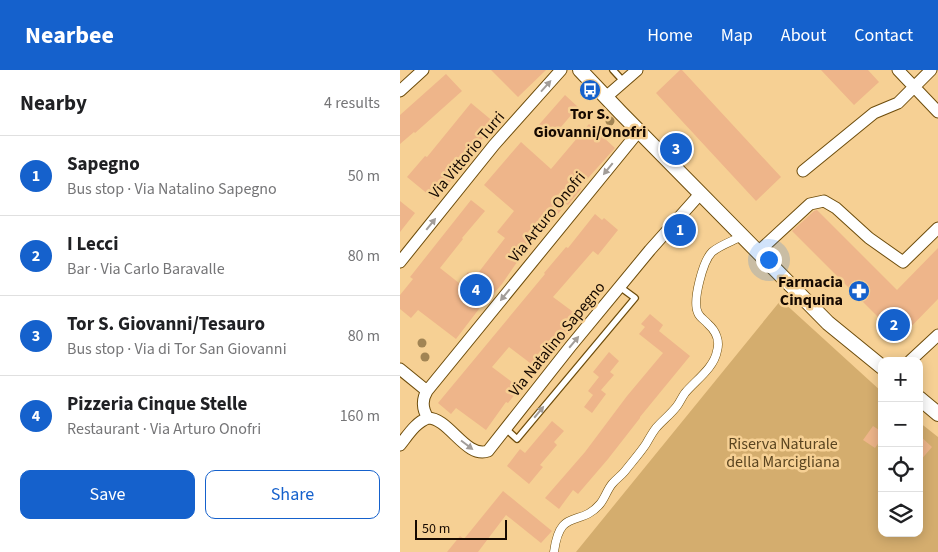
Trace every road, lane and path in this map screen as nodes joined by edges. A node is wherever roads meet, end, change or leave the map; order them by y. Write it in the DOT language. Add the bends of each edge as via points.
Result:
graph roads {
  1 [pos="423,70"];
  2 [pos="561,70"];
  3 [pos="580,70"];
  4 [pos="613,70"];
  5 [pos="637,70"];
  6 [pos="898,70"];
  7 [pos="931,70"];
  8 [pos="624,82"];
  9 [pos="914,86"];
  10 [pos="400,91"];
  11 [pos="606,97"];
  12 [pos="938,112"];
  13 [pos="639,131"];
  14 [pos="804,171"];
  15 [pos="700,194"];
  16 [pos="938,228"];
  17 [pos="742,236"];
  18 [pos="758,252"];
  19 [pos="400,262"];
  20 [pos="620,287"];
  21 [pos="938,334"];
  22 [pos="914,357"];
  23 [pos="878,364"];
  24 [pos="400,369"];
  25 [pos="427,391"];
  26 [pos="923,401"];
  27 [pos="938,414"];
  28 [pos="428,418"];
  29 [pos="506,429"];
  30 [pos="400,445"];
  31 [pos="554,552"];
  1 -- 10 [label="street"];
  19 -- 2 [label="street, Via Vittorio Turri, one-way" via="494,145"];
  3 -- 11 [label="street"];
  4 -- 8 [label="lane"];
  5 -- 8 [label="street"];
  6 -- 9 [label="street"];
  7 -- 9 [label="street"];
  8 -- 11 [label="street"];
  9 -- 12 [label="street"];
  9 -- 14 [label="street" via="898,103 874,113"];
  11 -- 13 [label="street"];
  13 -- 15 [label="street"];
  13 -- 25 [label="street, Via Arturo Onofri, one-way"];
  15 -- 17 [label="street"];
  15 -- 20 [label="street, Via Natalino Sapegno"];
  16 -- 18 [label="street" via="902,262 824,201 810,204"];
  17 -- 18 [label="street"];
  17 -- 31 [label="street" via="710,255 700,279 696,309 718,342 712,364 655,429 600,504 562,526"];
  18 -- 23 [label="street" via="828,324"];
  29 -- 20 [label="street, Via Natalino Sapegno, one-way"];
  29 -- 20 [label="lane, one-way" via="517,438 636,298"];
  21 -- 22 [label="street"];
  24 -- 25 [label="street"];
  25 -- 28 [label="street" via="423,404"];
  26 -- 27 [label="street"];
  28 -- 29 [label="street, Via Natalino Sapegno, one-way" via="437,420 468,446 482,452 488,451"];
  28 -- 30 [label="street" via="422,420"];
}
